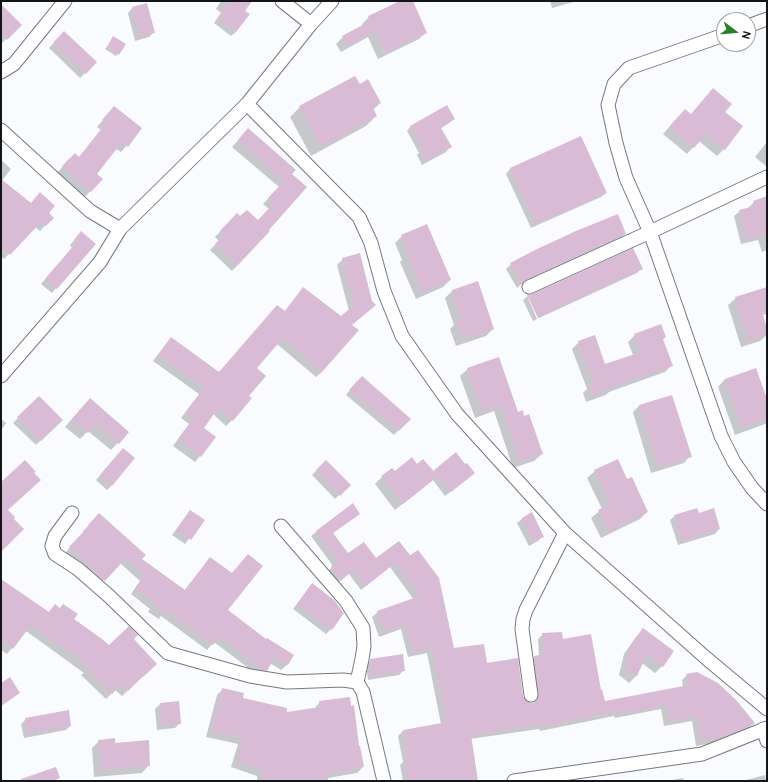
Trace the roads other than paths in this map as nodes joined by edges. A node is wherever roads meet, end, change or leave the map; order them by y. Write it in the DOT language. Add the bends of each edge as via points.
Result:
graph roads {
  1 [pos="65,1"];
  2 [pos="282,1"];
  3 [pos="332,1"];
  4 [pos="767,19"];
  5 [pos="756,23"];
  6 [pos="311,24"];
  7 [pos="716,38"];
  8 [pos="1,72"];
  9 [pos="247,104"];
  10 [pos="1,130"];
  11 [pos="767,177"];
  12 [pos="120,229"];
  13 [pos="650,232"];
  14 [pos="529,287"];
  15 [pos="1,376"];
  16 [pos="767,504"];
  17 [pos="72,512"];
  18 [pos="281,526"];
  19 [pos="565,533"];
  20 [pos="356,682"];
  21 [pos="531,695"];
  22 [pos="767,709"];
  23 [pos="766,733"];
  24 [pos="384,781"];
  25 [pos="514,781"];
  1 -- 8 [label="street" via="14,64"];
  2 -- 6 [label="street"];
  3 -- 6 [label="street"];
  4 -- 5 [label="street"];
  6 -- 9 [label="street"];
  7 -- 13 [label="street" via="629,68 614,84 608,105 616,143 626,178"];
  9 -- 12 [label="street"];
  9 -- 19 [label="street" via="359,217 371,243 384,291 402,336 457,414"];
  10 -- 12 [label="street" via="90,211"];
  11 -- 13 [label="street"];
  12 -- 15 [label="street" via="100,262"];
  13 -- 14 [label="street"];
  13 -- 16 [label="street" via="721,436 734,462"];
  17 -- 20 [label="street" via="55,536 52,546 55,554 78,569 109,596 168,653 250,676 287,682"];
  18 -- 20 [label="street" via="346,601 363,628 364,646"];
  19 -- 21 [label="street" via="523,620"];
  19 -- 22 [label="street"];
  20 -- 24 [label="street" via="363,692"];
  23 -- 25 [label="street" via="702,754"];
}
